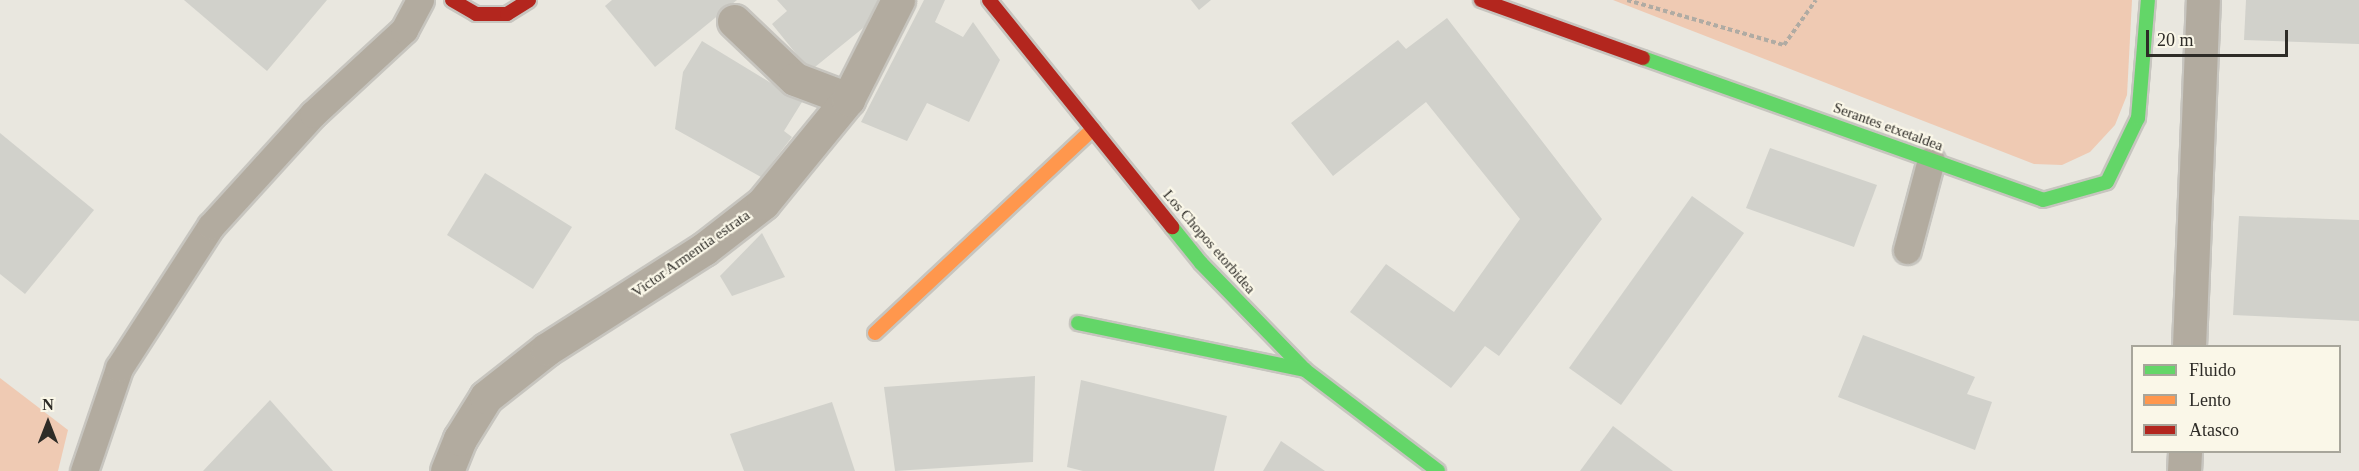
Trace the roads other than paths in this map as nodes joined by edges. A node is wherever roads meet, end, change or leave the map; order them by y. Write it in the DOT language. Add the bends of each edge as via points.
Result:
graph roads {
  1 [pos="420,0"];
  2 [pos="452,0"];
  3 [pos="529,0"];
  4 [pos="898,0"];
  5 [pos="989,0"];
  6 [pos="1481,0"];
  7 [pos="2148,0"];
  8 [pos="2203,0"];
  9 [pos="735,21"];
  10 [pos="848,99"];
  11 [pos="1093,129"];
  12 [pos="1931,160"];
  13 [pos="1907,250"];
  14 [pos="1078,323"];
  15 [pos="875,333"];
  16 [pos="2189,345"];
  17 [pos="1305,370"];
  18 [pos="2185,453"];
  19 [pos="84,471"];
  20 [pos="447,471"];
  21 [pos="1438,471"];
  22 [pos="2184,471"];
  1 -- 19 [label="lane" via="404,30 313,114 211,225 119,368"];
  2 -- 3 [label="street" via="476,14 507,14"];
  4 -- 10 [label="street, Victor Armentia estrata"];
  5 -- 11 [label="street, Los Chopos etorbidea"];
  6 -- 12 [label="street, Serantes etxetaldea"];
  7 -- 12 [label="street, Serantes etxetaldea" via="2138,118 2107,182 2043,200"];
  8 -- 16 [label="street"];
  9 -- 10 [label="street" via="795,80"];
  10 -- 20 [label="street, Victor Armentia estrata" via="763,203 704,249 547,349 486,397 460,439"];
  11 -- 15 [label="street"];
  11 -- 17 [label="street, Los Chopos etorbidea" via="1202,263"];
  12 -- 13 [label="lane"];
  14 -- 17 [label="street"];
  17 -- 21 [label="street, Los Chopos etorbidea"];
  18 -- 22 [label="street"];
}
